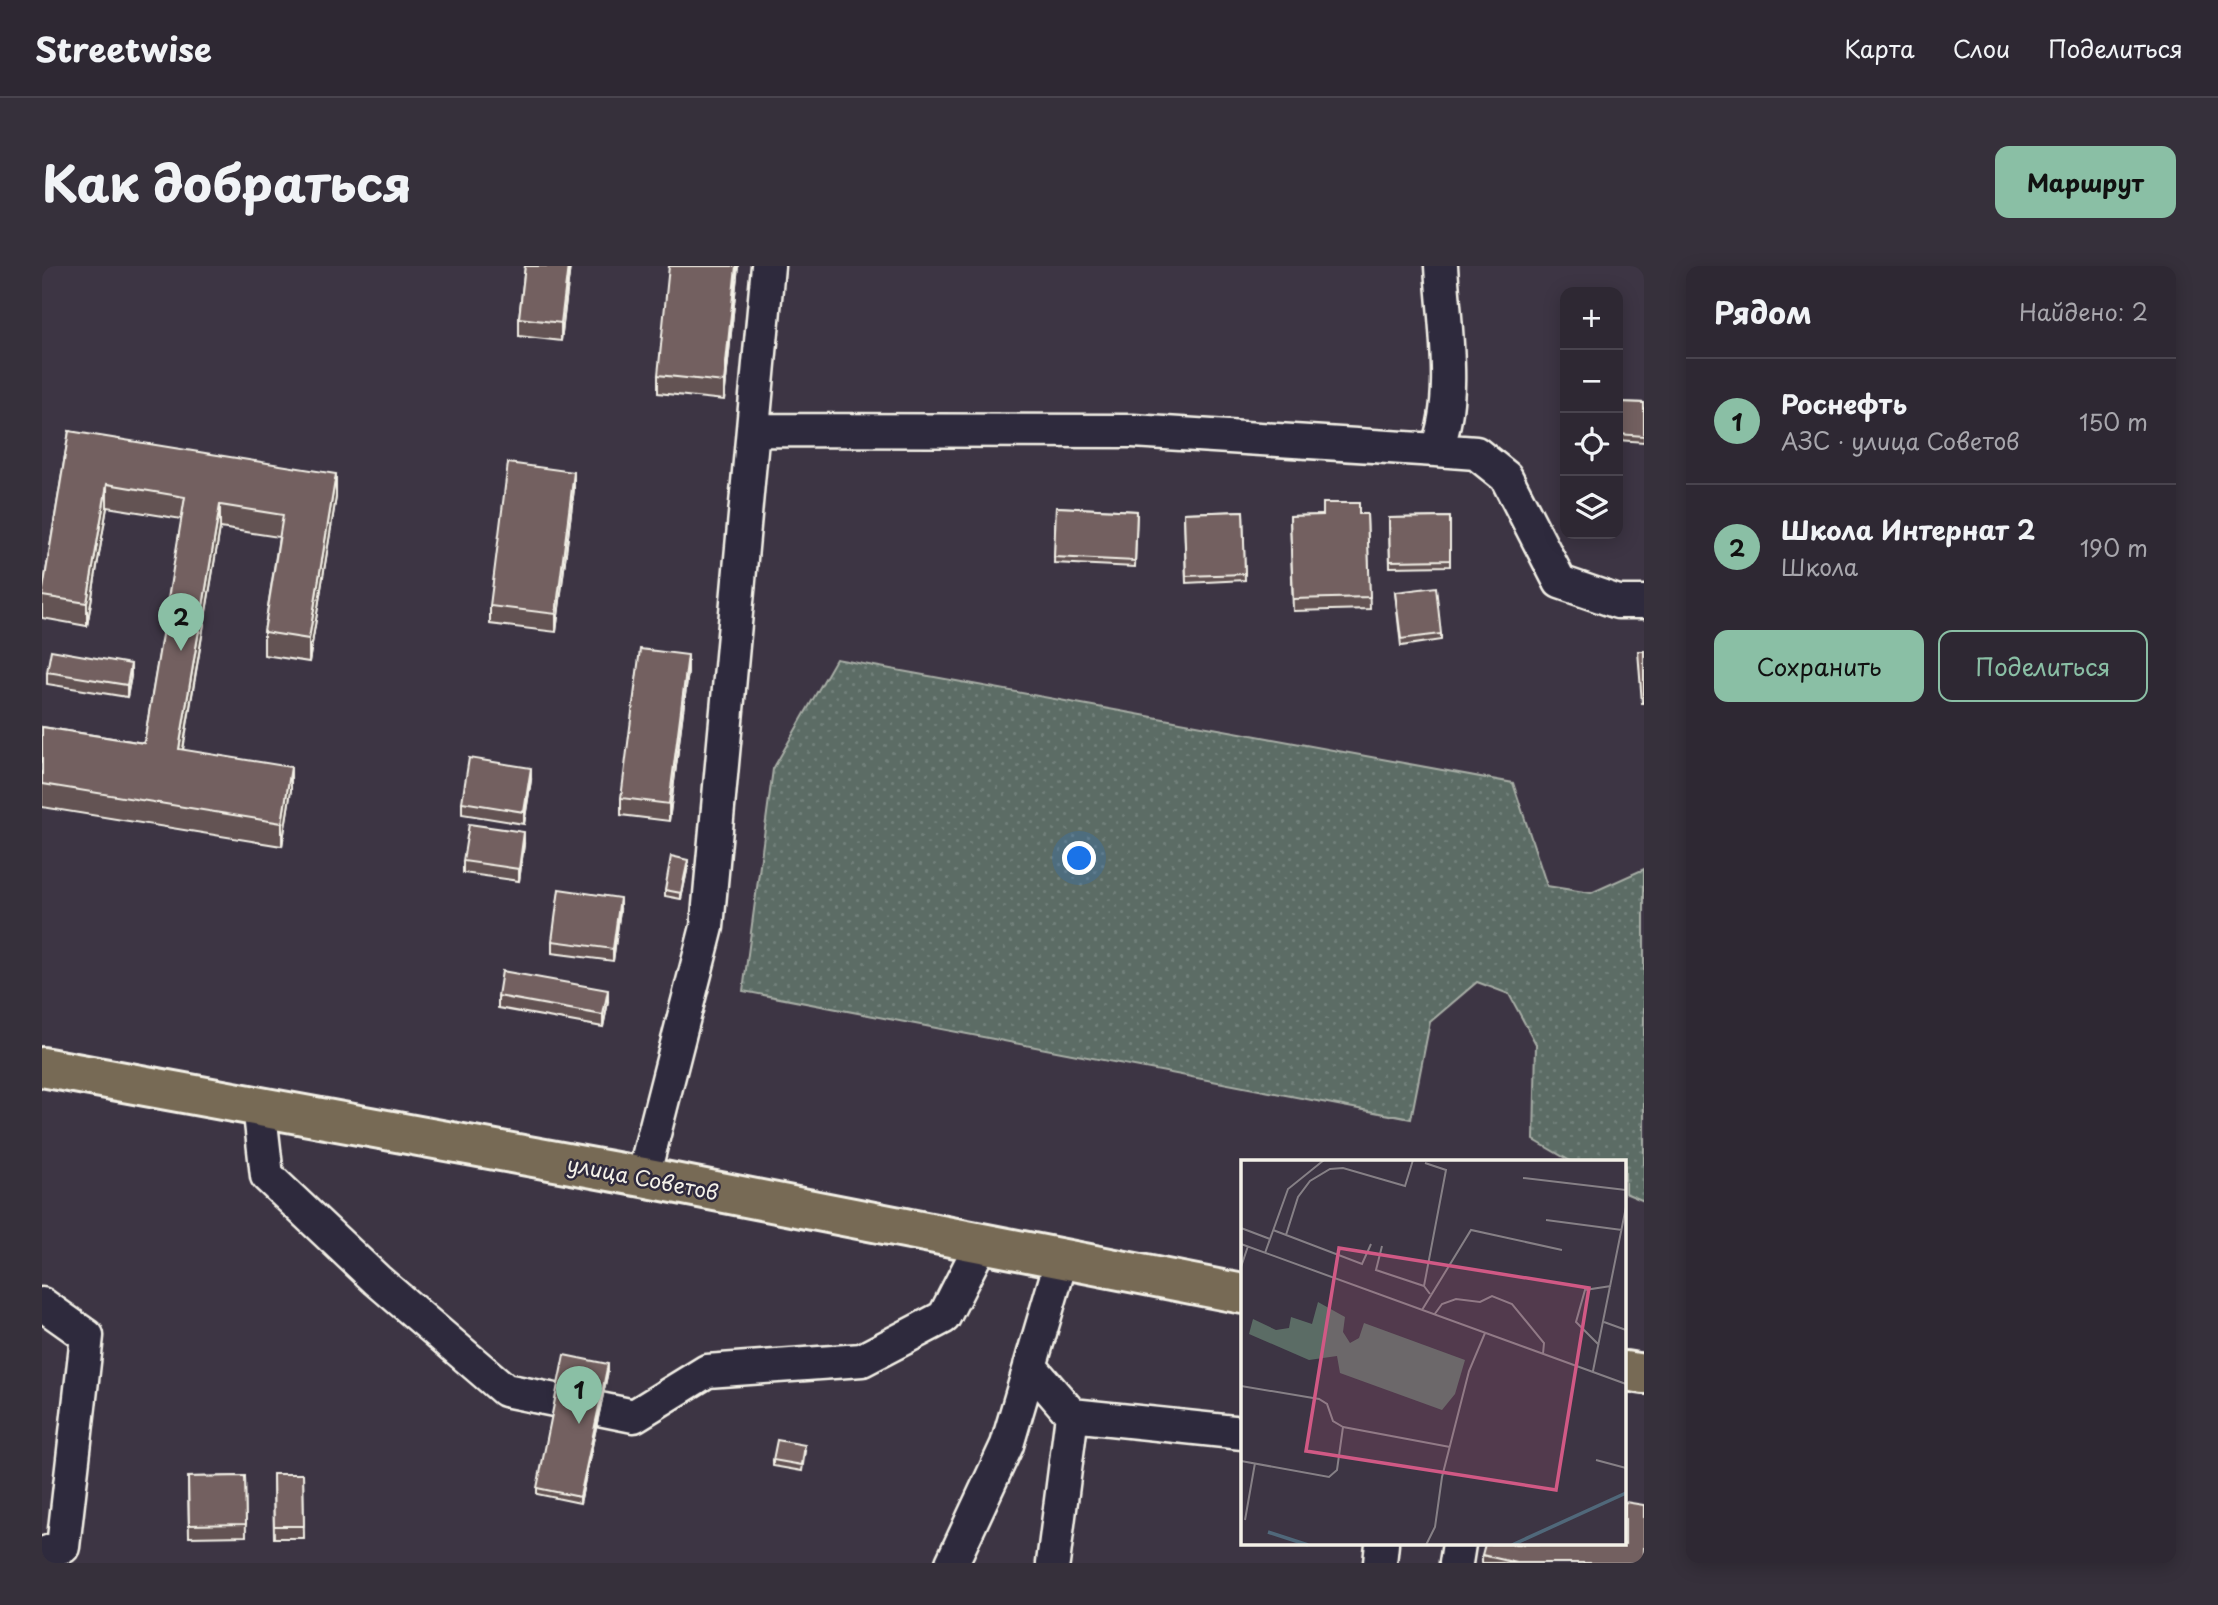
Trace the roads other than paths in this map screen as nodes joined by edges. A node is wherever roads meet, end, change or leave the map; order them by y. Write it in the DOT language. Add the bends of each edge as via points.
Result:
graph roads {
  1 [pos="768,266"];
  2 [pos="1441,266"];
  3 [pos="753,430"];
  4 [pos="1436,450"];
  5 [pos="1644,603"];
  6 [pos="42,1066"];
  7 [pos="259,1105"];
  8 [pos="643,1177"];
  9 [pos="981,1244"];
  10 [pos="1062,1258"];
  11 [pos="1241,1294"];
  12 [pos="42,1304"];
  13 [pos="1030,1366"];
  14 [pos="1626,1370"];
  15 [pos="1644,1374"];
  16 [pos="1072,1415"];
  17 [pos="1241,1433"];
  18 [pos="42,1554"];
  19 [pos="952,1563"];
  20 [pos="1052,1563"];
  1 -- 3 [label="street"];
  2 -- 4 [label="street" via="1447,406"];
  3 -- 4 [label="street" via="1133,431"];
  3 -- 8 [label="street" via="707,927"];
  4 -- 5 [label="street" via="1476,453 1506,477 1560,582 1618,602"];
  6 -- 7 [label="main road, улица Советов"];
  7 -- 8 [label="main road, улица Советов"];
  7 -- 9 [label="street" via="267,1176 377,1280 505,1390 634,1416 707,1371 862,1360 944,1317"];
  8 -- 9 [label="main road, улица Советов"];
  9 -- 10 [label="main road, улица Советов"];
  10 -- 11 [label="main road, улица Советов"];
  10 -- 13 [label="street"];
  12 -- 18 [label="street" via="87,1336 63,1547"];
  13 -- 16 [label="street"];
  13 -- 19 [label="street" via="1007,1445"];
  14 -- 15 [label="main road"];
  16 -- 17 [label="street"];
  16 -- 20 [label="street"];
}
